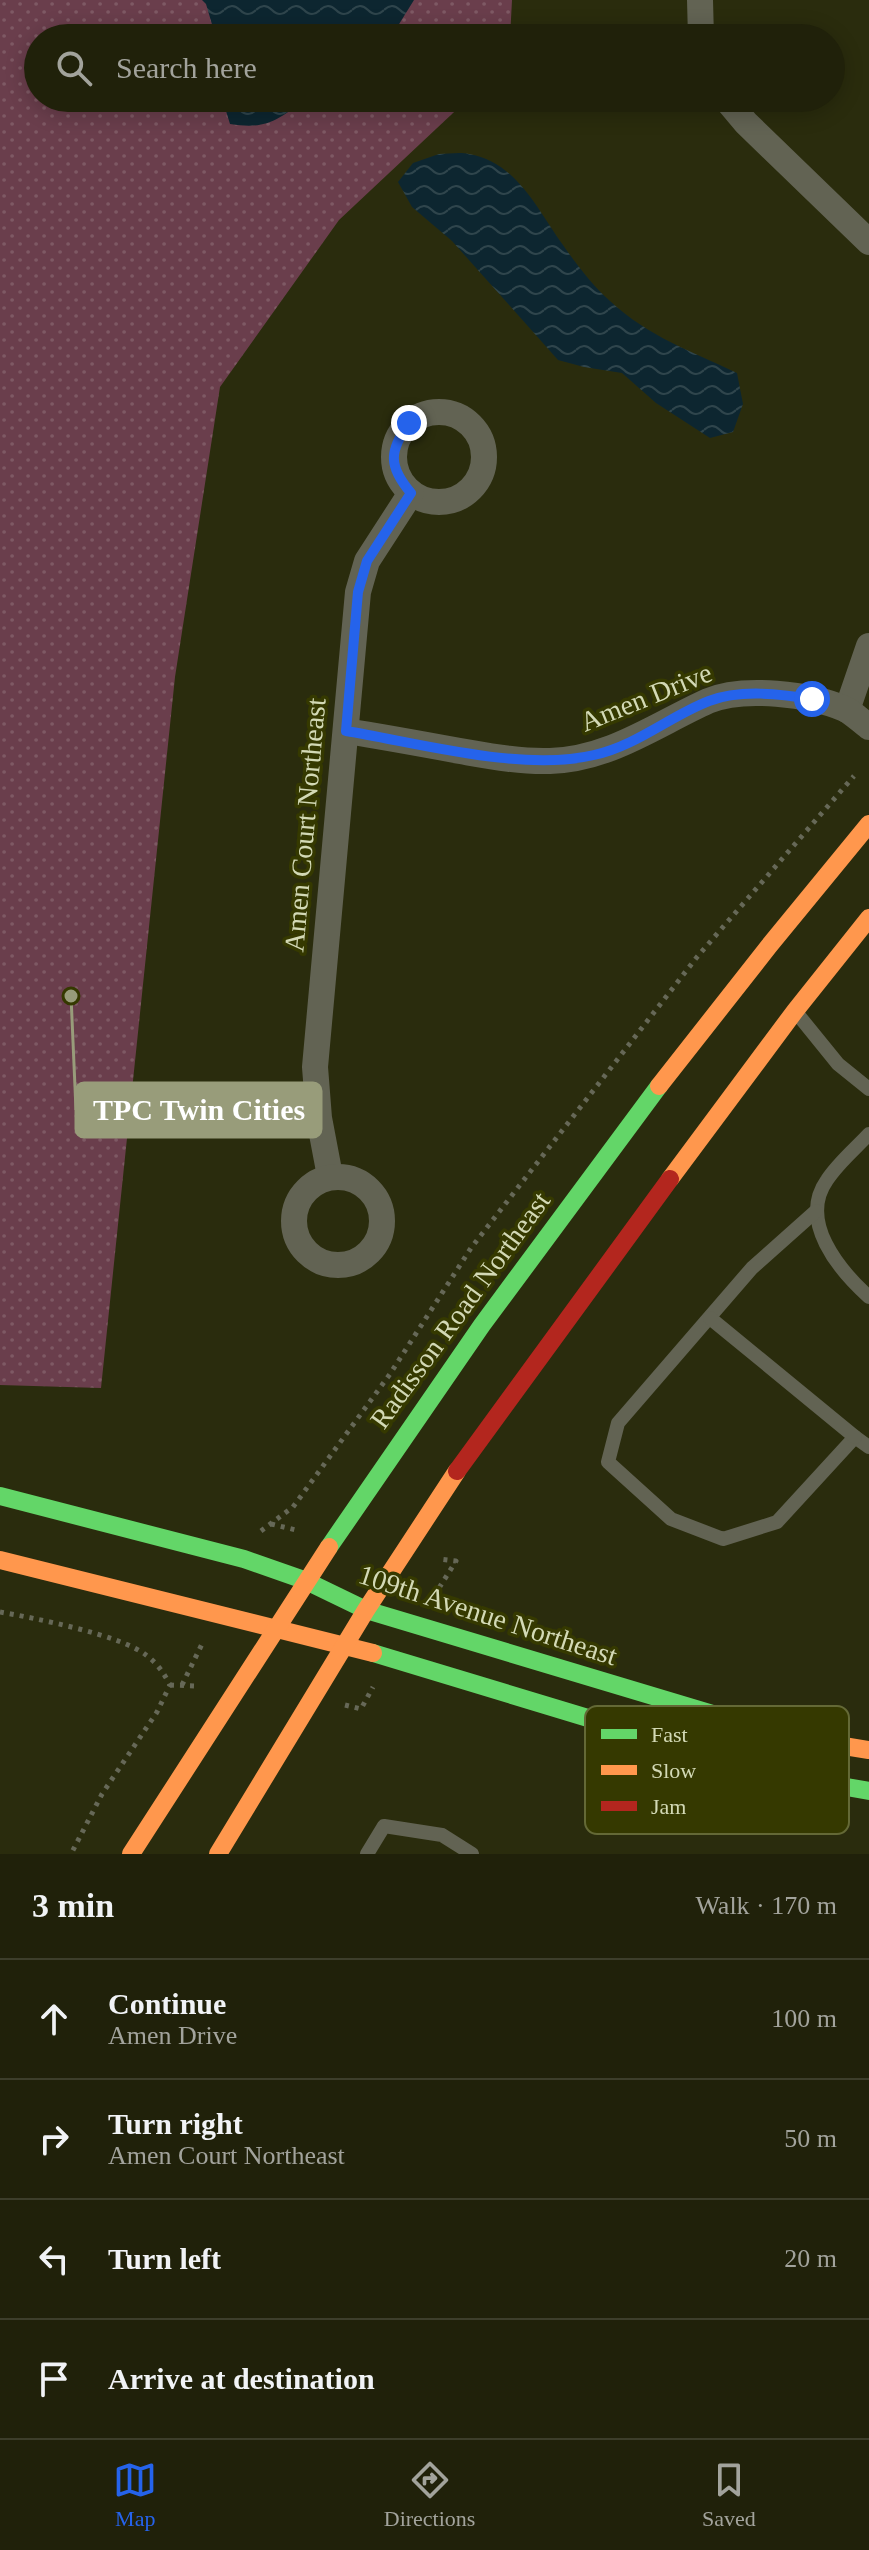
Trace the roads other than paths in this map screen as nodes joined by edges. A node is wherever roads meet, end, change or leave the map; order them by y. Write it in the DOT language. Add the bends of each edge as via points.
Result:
graph roads {
  1 [pos="700,0"];
  2 [pos="701,24"];
  3 [pos="737,112"];
  4 [pos="869,242"];
  5 [pos="411,493"];
  6 [pos="869,646"];
  7 [pos="847,710"];
  8 [pos="869,727"];
  9 [pos="346,731"];
  10 [pos="869,824"];
  11 [pos="869,918"];
  12 [pos="795,1011"];
  13 [pos="869,1089"];
  14 [pos="869,1134"];
  15 [pos="330,1176"];
  16 [pos="816,1211"];
  17 [pos="869,1297"];
  18 [pos="710,1318"];
  19 [pos="855,1437"];
  20 [pos="869,1447"];
  21 [pos="0,1496"];
  22 [pos="0,1560"];
  23 [pos="304,1580"];
  24 [pos="366,1610"];
  25 [pos="276,1625"];
  26 [pos="347,1645"];
  27 [pos="686,1706"];
  28 [pos="585,1717"];
  29 [pos="849,1747"];
  30 [pos="869,1750"];
  31 [pos="849,1787"];
  32 [pos="869,1791"];
  33 [pos="131,1854"];
  34 [pos="218,1854"];
  35 [pos="367,1854"];
  36 [pos="472,1854"];
  1 -- 2 [label="street"];
  3 -- 4 [label="street"];
  5 -- 9 [label="street, Amen Court Northeast" via="367,561 358,592"];
  6 -- 7 [label="street"];
  7 -- 8 [label="street, Amen Drive"];
  7 -- 9 [label="street, Amen Drive" via="785,695 711,700 595,755 550,761 507,759"];
  9 -- 15 [label="street, Amen Court Northeast" via="315,1067"];
  10 -- 23 [label="main road, Radisson Road Northeast" via="762,952 510,1285"];
  11 -- 12 [label="main road"];
  12 -- 13 [label="lane" via="838,1064"];
  12 -- 24 [label="main road" via="477,1440"];
  14 -- 16 [label="lane" via="825,1182"];
  16 -- 17 [label="lane" via="823,1241"];
  16 -- 18 [label="lane" via="752,1268"];
  18 -- 19 [label="lane"];
  18 -- 19 [label="lane" via="618,1423 608,1462 671,1519 723,1539 777,1522"];
  19 -- 20 [label="lane"];
  21 -- 23 [label="main road, 109th Avenue Northeast" via="244,1559"];
  22 -- 25 [label="main road"];
  23 -- 24 [label="main road, 109th Avenue Northeast"];
  23 -- 25 [label="main road, Radisson Road Northeast"];
  24 -- 26 [label="main road"];
  24 -- 27 [label="main road, 109th Avenue Northeast"];
  25 -- 26 [label="main road"];
  25 -- 33 [label="main road, Radisson Road Northeast"];
  26 -- 28 [label="main road"];
  26 -- 34 [label="main road"];
  29 -- 30 [label="main road, 109th Avenue Northeast"];
  31 -- 32 [label="main road"];
  35 -- 36 [label="lane" via="384,1826 442,1835"];
}
